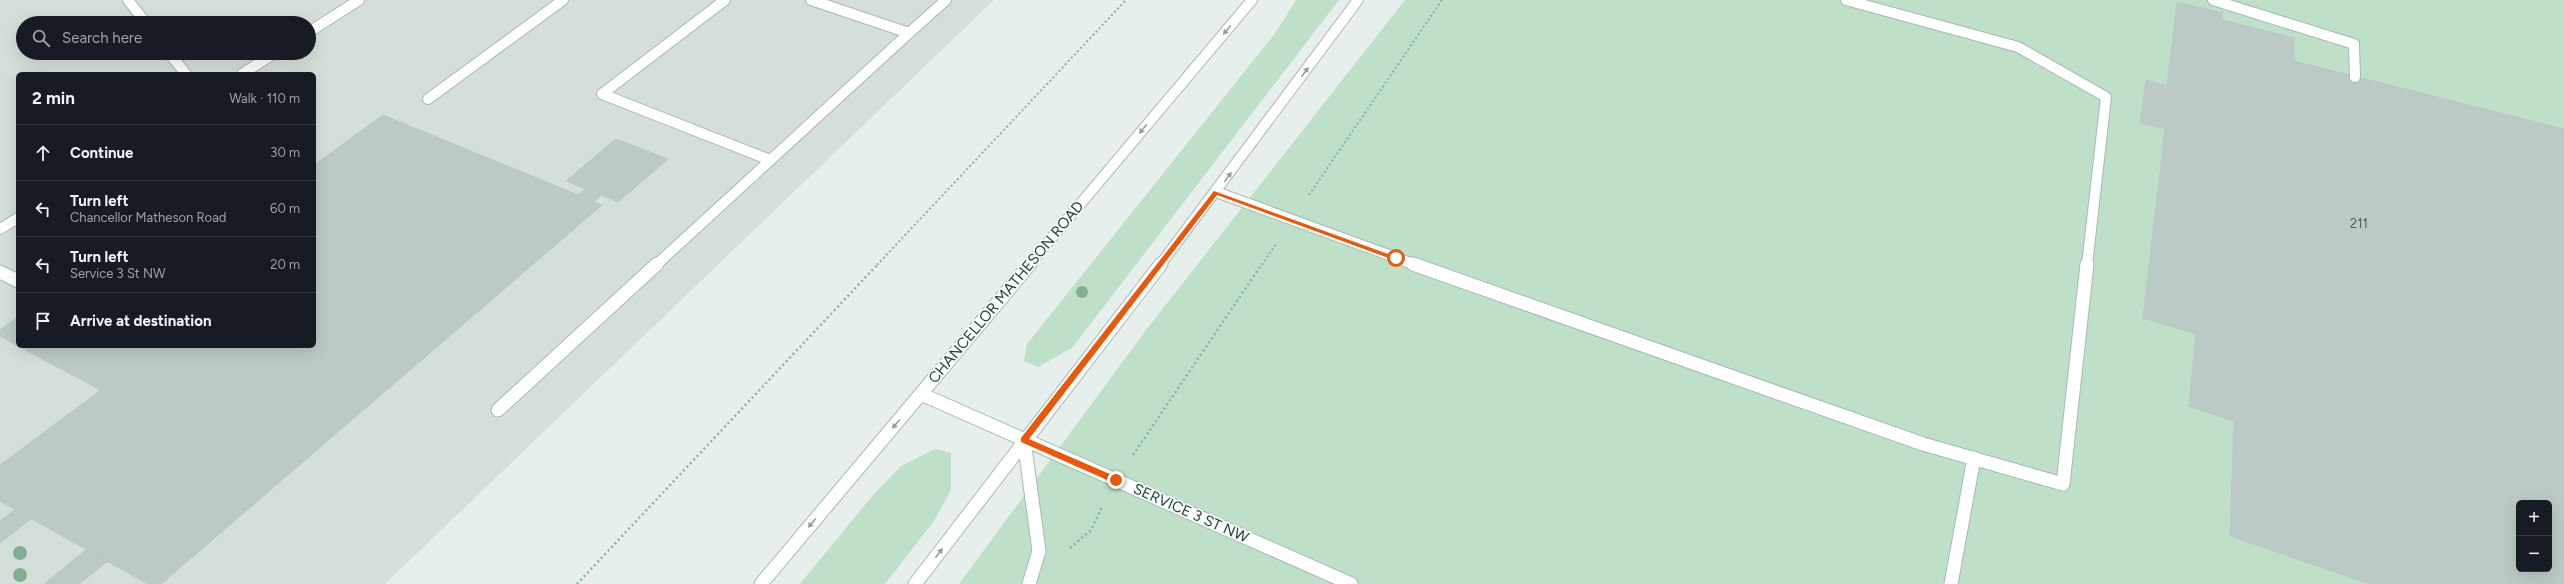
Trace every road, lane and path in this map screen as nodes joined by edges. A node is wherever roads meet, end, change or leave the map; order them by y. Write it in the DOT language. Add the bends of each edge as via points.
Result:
graph roads {
  1 [pos="128,0"];
  2 [pos="359,0"];
  3 [pos="563,0"];
  4 [pos="725,0"];
  5 [pos="811,0"];
  6 [pos="946,0"];
  7 [pos="1126,0"];
  8 [pos="1252,0"];
  9 [pos="1358,0"];
  10 [pos="1846,0"];
  11 [pos="2213,0"];
  12 [pos="141,16"];
  13 [pos="316,28"];
  14 [pos="909,33"];
  15 [pos="175,60"];
  16 [pos="264,60"];
  17 [pos="184,72"];
  18 [pos="245,72"];
  19 [pos="2355,77"];
  20 [pos="428,99"];
  21 [pos="770,160"];
  22 [pos="1216,192"];
  23 [pos="16,219"];
  24 [pos="0,230"];
  25 [pos="0,272"];
  26 [pos="16,280"];
  27 [pos="921,394"];
  28 [pos="498,410"];
  29 [pos="1024,440"];
  30 [pos="1974,458"];
  31 [pos="1116,480"];
  32 [pos="1030,582"];
  33 [pos="577,584"];
  34 [pos="761,584"];
  35 [pos="915,584"];
  36 [pos="1351,584"];
  37 [pos="1951,584"];
  1 -- 12 [label="main road"];
  2 -- 13 [label="main road"];
  3 -- 20 [label="main road"];
  4 -- 21 [label="main road" via="602,94"];
  5 -- 14 [label="main road"];
  6 -- 14 [label="main road"];
  7 -- 33 [label="path"];
  8 -- 27 [label="main road, CHANCELLOR MATHESON ROAD, one-way"];
  22 -- 9 [label="main road, one-way"];
  10 -- 30 [label="main road" via="2018,47 2106,98 2063,484"];
  11 -- 19 [label="main road" via="2354,44"];
  14 -- 21 [label="main road"];
  15 -- 17 [label="main road"];
  16 -- 18 [label="main road"];
  21 -- 28 [label="main road"];
  22 -- 29 [label="main road"];
  22 -- 30 [label="main road" via="1923,444"];
  23 -- 24 [label="main road"];
  25 -- 26 [label="main road"];
  27 -- 29 [label="main road, SERVICE 3 ST NW"];
  27 -- 34 [label="main road, CHANCELLOR MATHESON ROAD, one-way"];
  29 -- 31 [label="main road, SERVICE 3 ST NW"];
  29 -- 32 [label="main road" via="1039,551"];
  35 -- 29 [label="main road, one-way"];
  30 -- 37 [label="main road"];
  31 -- 32 [label="path" via="1091,530"];
  31 -- 36 [label="main road, SERVICE 3 ST NW"];
}
